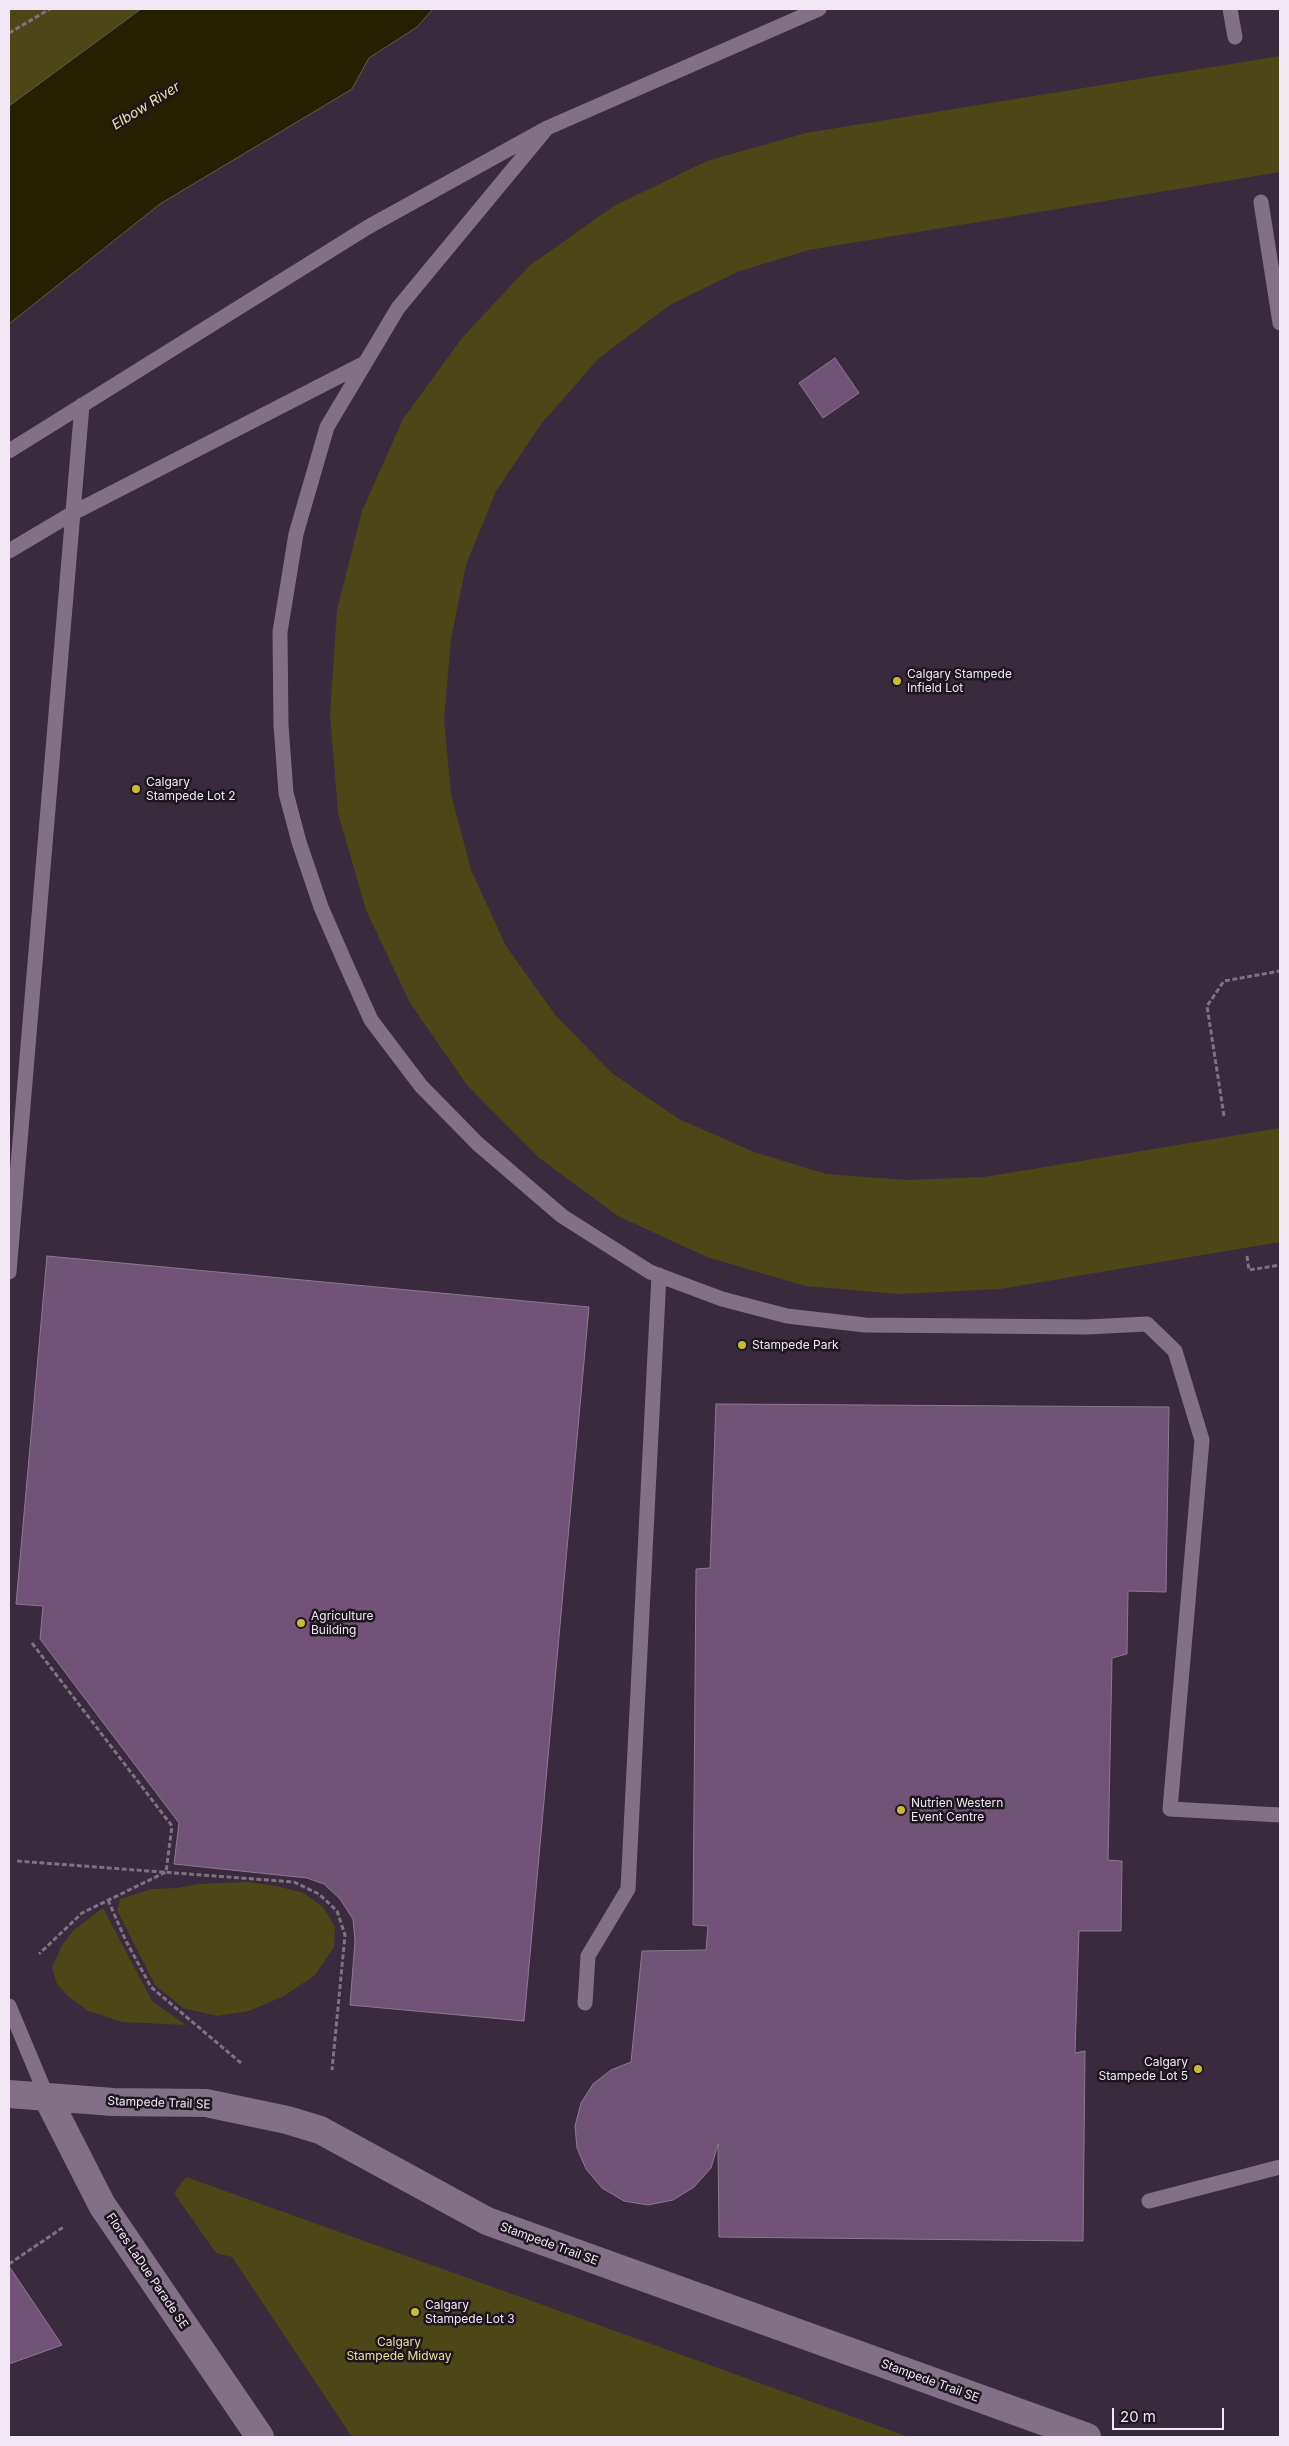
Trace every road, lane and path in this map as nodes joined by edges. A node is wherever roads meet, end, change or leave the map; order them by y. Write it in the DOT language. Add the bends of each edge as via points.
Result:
graph roads {
  1 [pos="50,9"];
  2 [pos="819,9"];
  3 [pos="1230,9"];
  4 [pos="9,33"];
  5 [pos="1235,37"];
  6 [pos="547,128"];
  7 [pos="1261,202"];
  8 [pos="1280,323"];
  9 [pos="365,363"];
  10 [pos="82,405"];
  11 [pos="9,451"];
  12 [pos="73,513"];
  13 [pos="9,552"];
  14 [pos="1280,971"];
  15 [pos="1224,1116"];
  16 [pos="1247,1256"];
  17 [pos="1280,1265"];
  18 [pos="9,1272"];
  19 [pos="659,1275"];
  20 [pos="32,1643"];
  21 [pos="1280,1815"];
  22 [pos="17,1861"];
  23 [pos="166,1872"];
  24 [pos="108,1900"];
  25 [pos="39,1954"];
  26 [pos="586,2002"];
  27 [pos="9,2006"];
  28 [pos="241,2063"];
  29 [pos="332,2070"];
  30 [pos="9,2094"];
  31 [pos="47,2097"];
  32 [pos="1280,2167"];
  33 [pos="1149,2200"];
  34 [pos="65,2226"];
  35 [pos="9,2264"];
  36 [pos="260,2437"];
  37 [pos="1086,2437"];
  1 -- 4 [label="path"];
  2 -- 6 [label="lane"];
  3 -- 5 [label="lane"];
  6 -- 9 [label="lane" via="398,308"];
  6 -- 10 [label="lane" via="368,227"];
  7 -- 8 [label="lane"];
  9 -- 12 [label="lane"];
  9 -- 19 [label="lane" via="327,428 296,534 280,632 281,725 286,783 299,842 321,907 371,1020 421,1086 478,1144 562,1216"];
  10 -- 11 [label="lane"];
  10 -- 12 [label="lane"];
  12 -- 13 [label="lane"];
  12 -- 18 [label="lane"];
  14 -- 15 [label="path" via="1224,981 1207,1006"];
  16 -- 17 [label="path" via="1249,1270"];
  19 -- 21 [label="lane" via="722,1299 787,1316 865,1325 1087,1327 1147,1324 1175,1351 1202,1440 1170,1809"];
  19 -- 26 [label="lane" via="628,1889 588,1956"];
  20 -- 23 [label="path" via="172,1826"];
  22 -- 23 [label="path"];
  23 -- 24 [label="path"];
  23 -- 29 [label="path" via="294,1882 319,1894 337,1911 345,1935"];
  24 -- 25 [label="path" via="82,1913"];
  24 -- 28 [label="path" via="151,1987"];
  27 -- 31 [label="lane"];
  30 -- 31 [label="street, Stampede Trail SE"];
  31 -- 36 [label="street, Flores LaDue Parade SE" via="102,2205"];
  31 -- 37 [label="street, Stampede Trail SE" via="113,2102 206,2103 320,2130 486,2221"];
  32 -- 33 [label="lane"];
  34 -- 35 [label="path"];
}
